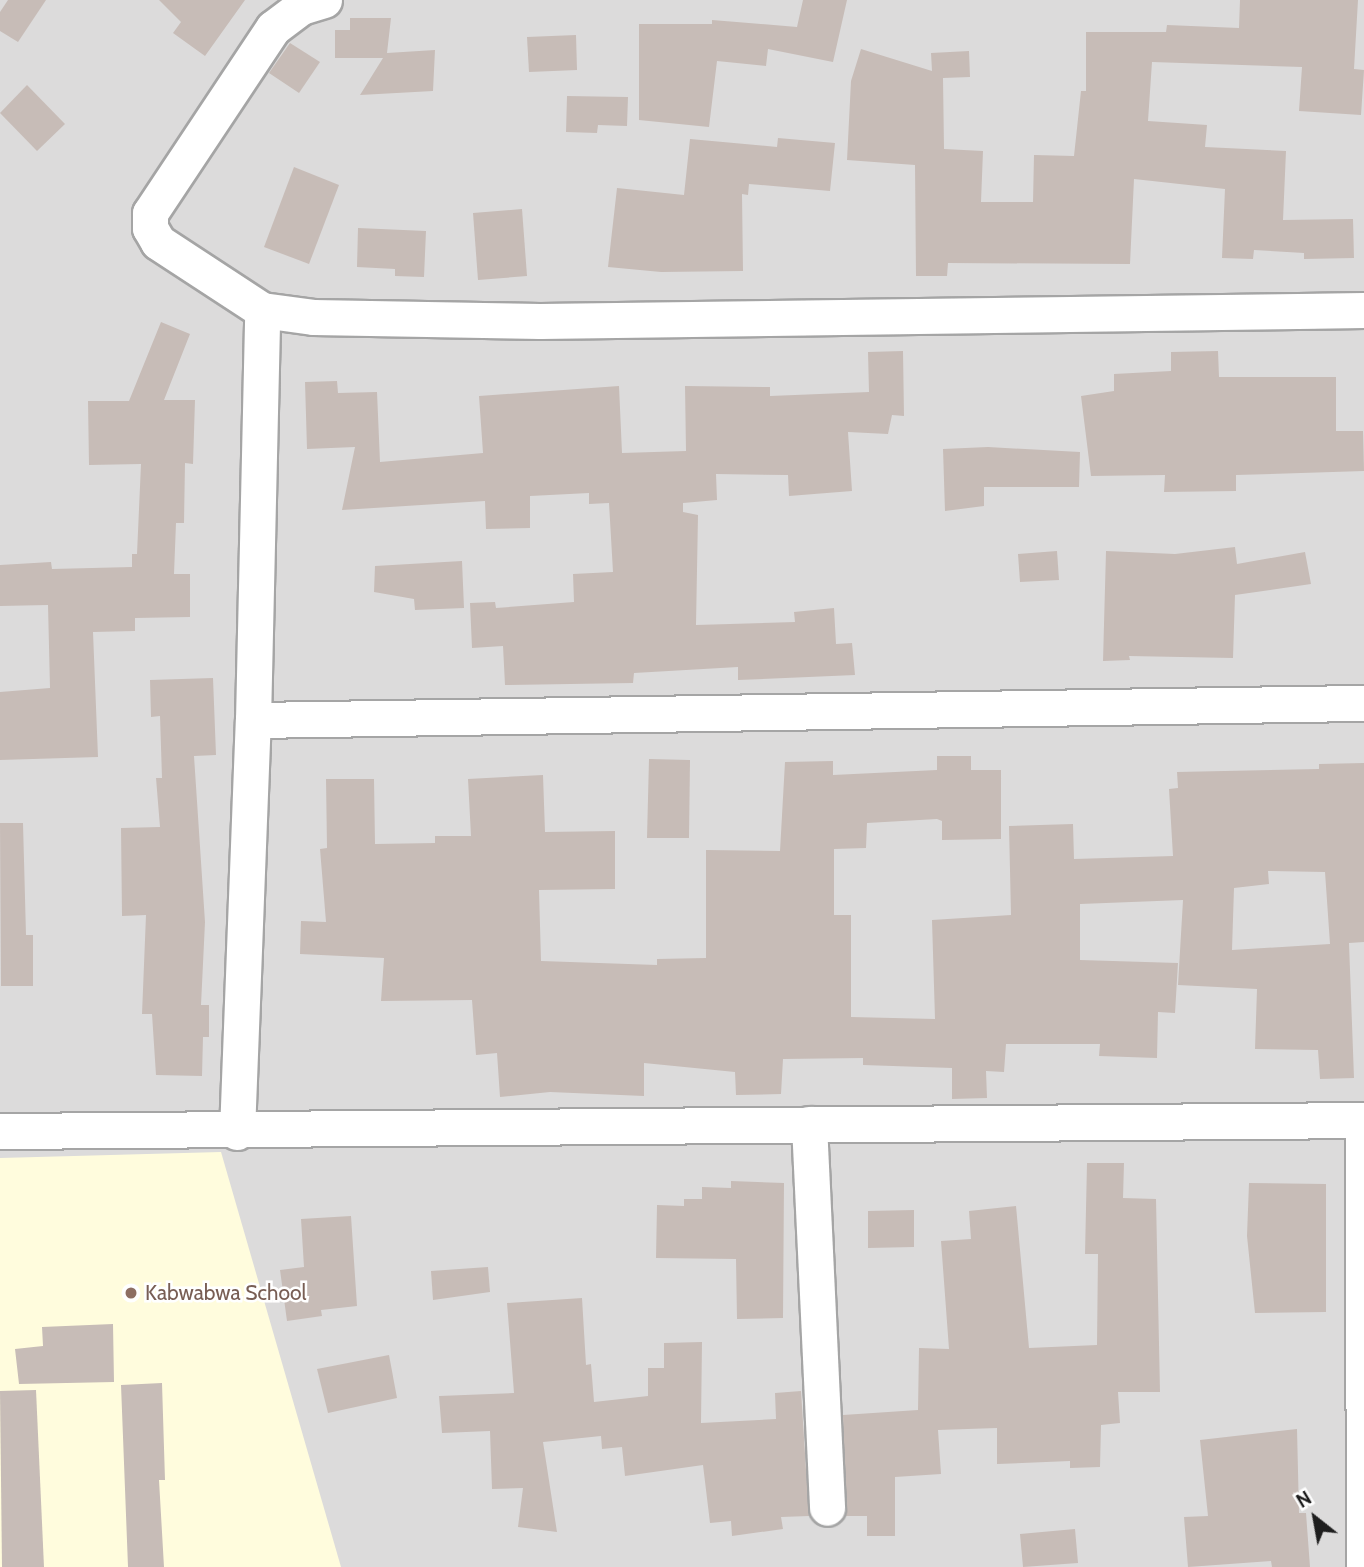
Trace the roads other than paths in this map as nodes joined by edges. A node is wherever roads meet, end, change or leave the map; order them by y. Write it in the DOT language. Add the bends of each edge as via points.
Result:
graph roads {
  1 [pos="324,0"];
  2 [pos="261,310"];
  3 [pos="1364,310"];
  4 [pos="1364,704"];
  5 [pos="253,720"];
  6 [pos="1364,1120"];
  7 [pos="809,1124"];
  8 [pos="0,1131"];
  9 [pos="237,1132"];
  10 [pos="827,1508"];
  11 [pos="1364,1567"];
  1 -- 2 [label="street" via="301,7 273,28 150,213 150,228 158,242"];
  2 -- 3 [label="street" via="313,317 540,321"];
  2 -- 5 [label="street"];
  4 -- 5 [label="street"];
  5 -- 9 [label="street"];
  6 -- 7 [label="street"];
  6 -- 11 [label="street"];
  7 -- 9 [label="street"];
  7 -- 10 [label="street"];
  8 -- 9 [label="street"];
}
